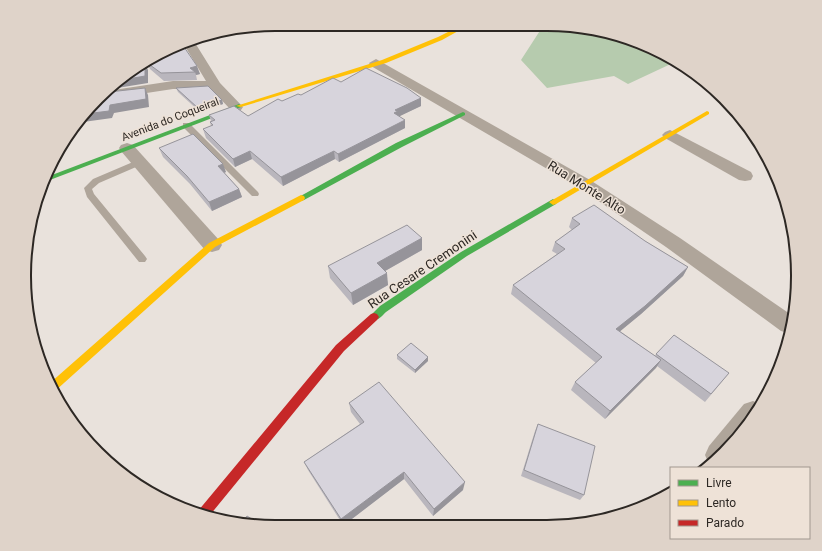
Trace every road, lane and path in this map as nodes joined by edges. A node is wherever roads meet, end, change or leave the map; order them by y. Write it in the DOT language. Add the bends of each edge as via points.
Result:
graph roads {
  1 [pos="457,31"];
  2 [pos="191,46"];
  3 [pos="376,63"];
  4 [pos="215,85"];
  5 [pos="112,94"];
  6 [pos="236,107"];
  7 [pos="707,113"];
  8 [pos="463,114"];
  9 [pos="186,125"];
  10 [pos="670,134"];
  11 [pos="127,148"];
  12 [pos="140,162"];
  13 [pos="744,176"];
  14 [pos="52,178"];
  15 [pos="585,185"];
  16 [pos="255,194"];
  17 [pos="212,245"];
  18 [pos="142,259"];
  19 [pos="786,323"];
  20 [pos="56,384"];
  21 [pos="205,510"];
  1 -- 3 [label="street, Avenida do Coqueiral" via="438,41"];
  2 -- 4 [label="street"];
  3 -- 6 [label="street, Avenida do Coqueiral"];
  3 -- 8 [label="street, Rua Monte Alto"];
  4 -- 5 [label="street" via="173,85"];
  4 -- 6 [label="street"];
  6 -- 9 [label="street, Avenida do Coqueiral"];
  7 -- 10 [label="street, Rua Cesare Cremonini"];
  8 -- 15 [label="street, Rua Monte Alto"];
  8 -- 17 [label="street" via="399,145"];
  9 -- 11 [label="street, Avenida do Coqueiral"];
  9 -- 16 [label="lane"];
  10 -- 13 [label="street"];
  10 -- 15 [label="street, Rua Cesare Cremonini"];
  11 -- 12 [label="street"];
  11 -- 14 [label="street, Avenida do Coqueiral"];
  12 -- 17 [label="street"];
  12 -- 18 [label="lane" via="96,181 88,188 90,195"];
  15 -- 19 [label="street, Rua Monte Alto" via="645,223"];
  15 -- 21 [label="street, Rua Cesare Cremonini" via="464,254 383,309 340,348"];
  17 -- 20 [label="street"];
}
